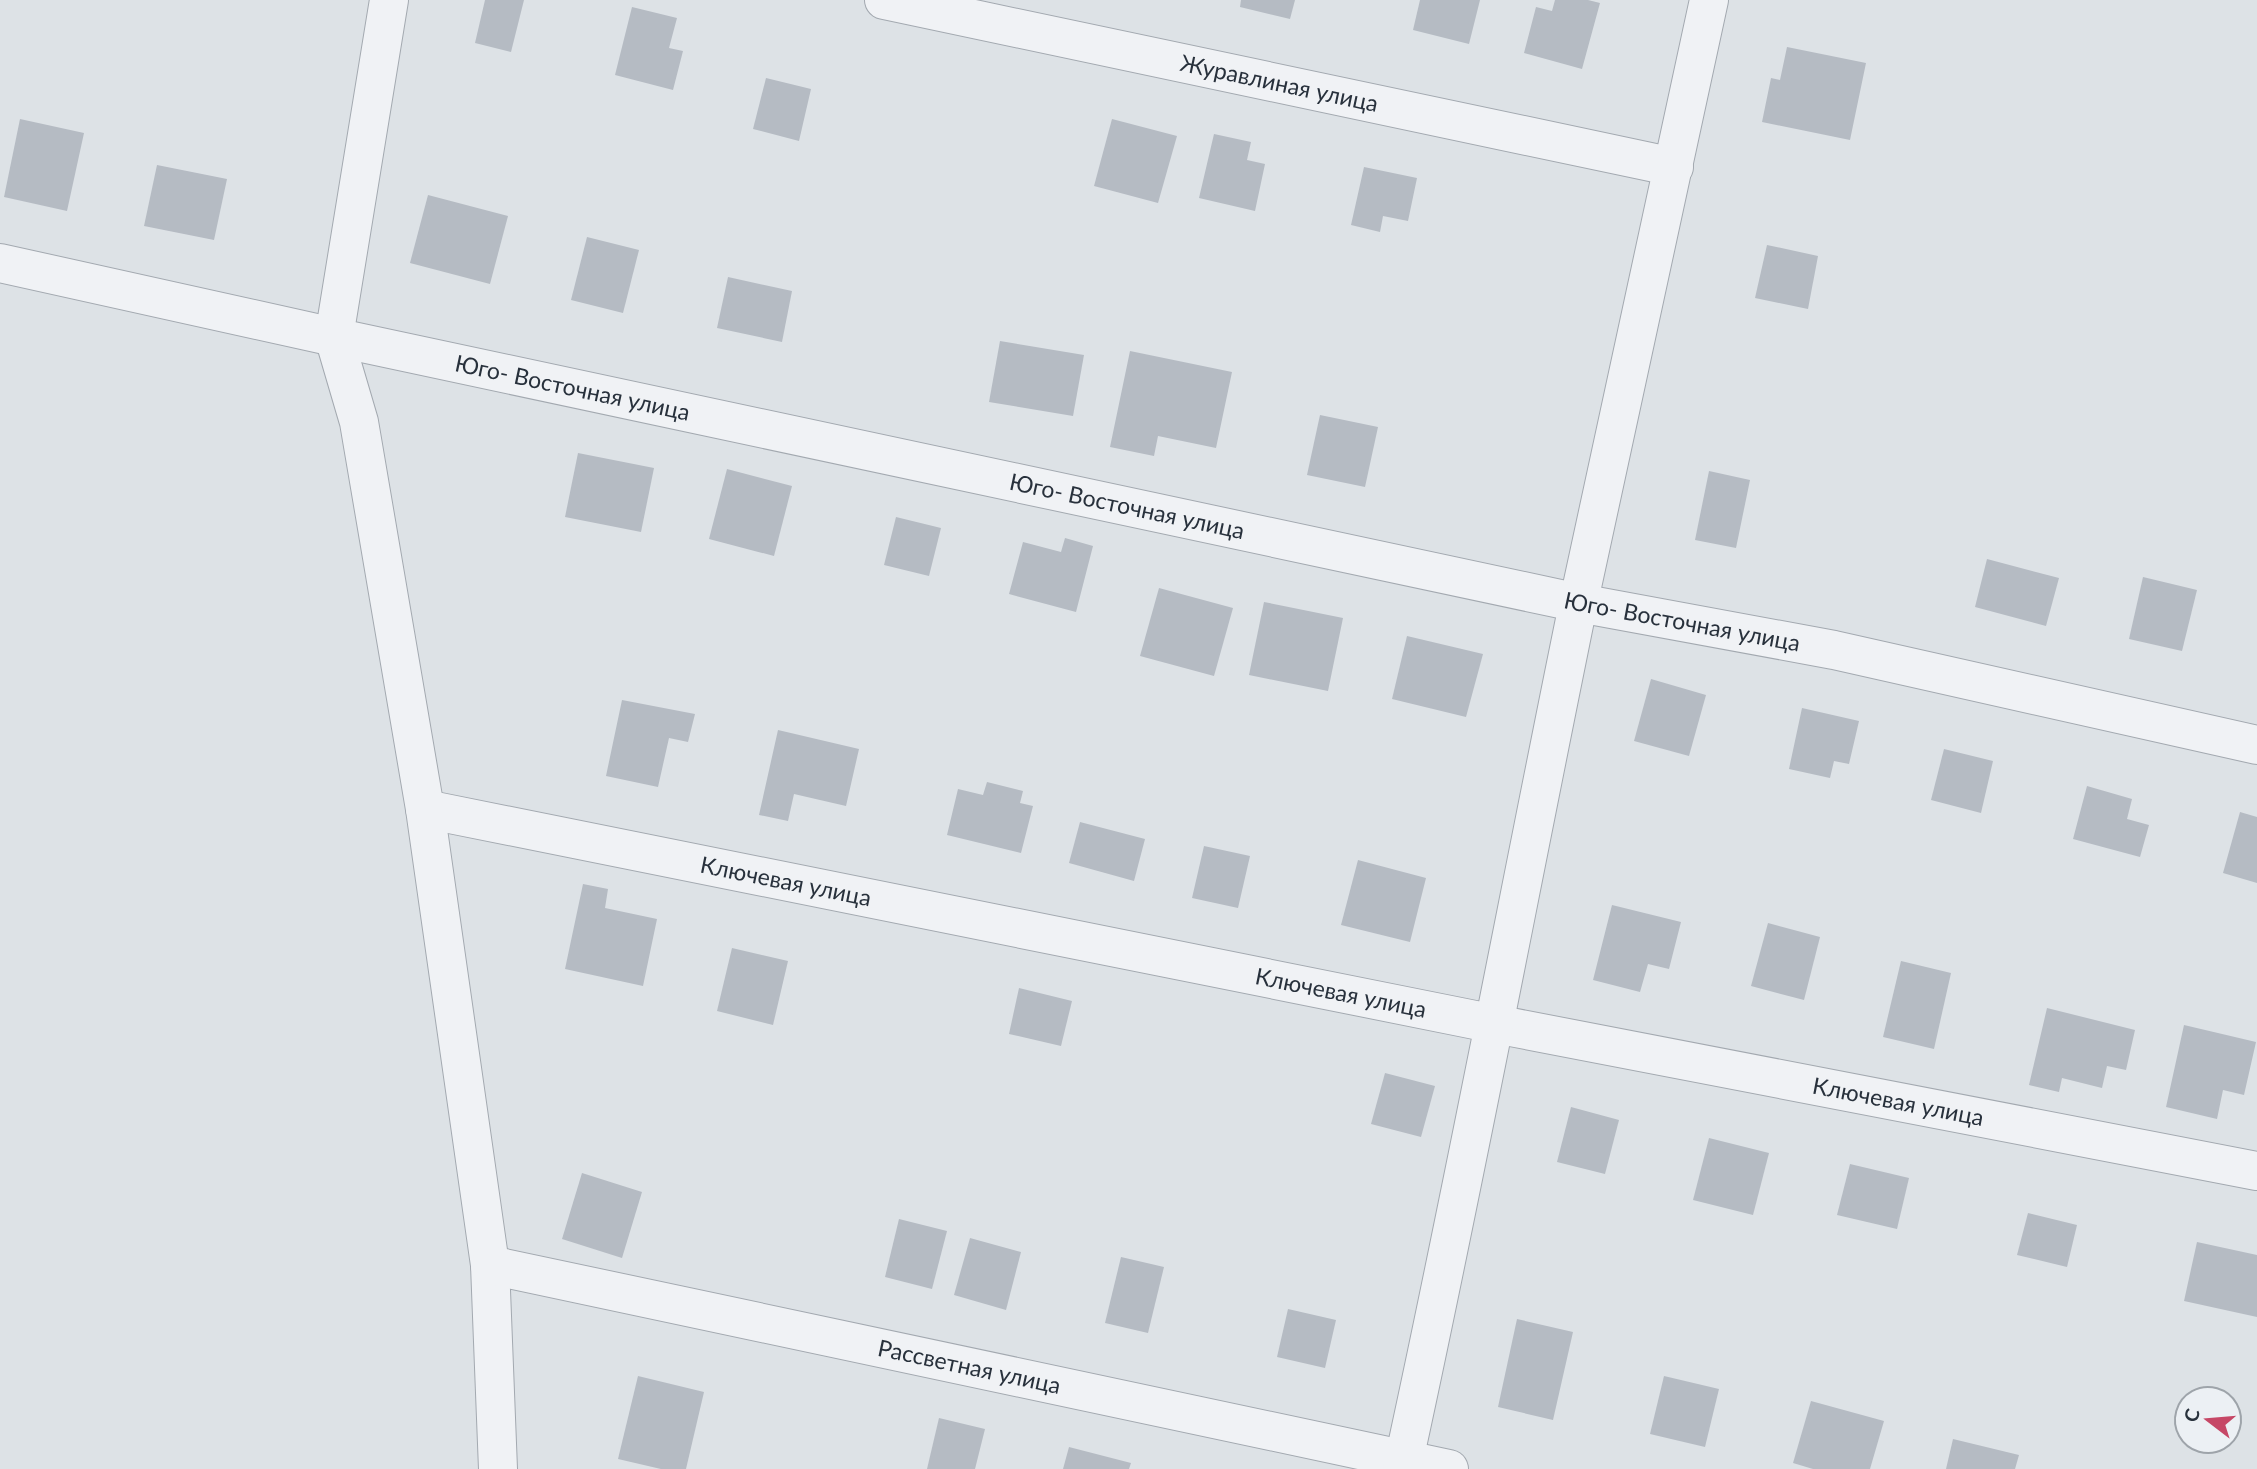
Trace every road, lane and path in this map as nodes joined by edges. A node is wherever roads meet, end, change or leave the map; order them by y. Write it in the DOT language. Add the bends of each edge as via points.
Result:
graph roads {
  1 [pos="389,0"];
  2 [pos="884,0"];
  3 [pos="1709,0"];
  4 [pos="1674,167"];
  5 [pos="0,263"];
  6 [pos="334,337"];
  7 [pos="1579,603"];
  8 [pos="2257,745"];
  9 [pos="425,809"];
  10 [pos="1495,1024"];
  11 [pos="2257,1171"];
  12 [pos="490,1265"];
  13 [pos="1403,1464"];
  14 [pos="498,1469"];
  15 [pos="1449,1469"];
  1 -- 6 [label="street"];
  2 -- 4 [label="street, Журавлиная улица"];
  3 -- 4 [label="street"];
  4 -- 7 [label="street"];
  5 -- 6 [label="street, Юго- Восточная улица"];
  6 -- 7 [label="street, Юго- Восточная улица"];
  6 -- 9 [label="street" via="359,422"];
  7 -- 8 [label="street, Юго- Восточная улица" via="1835,650"];
  7 -- 10 [label="street"];
  9 -- 10 [label="street, Ключевая улица"];
  9 -- 12 [label="street"];
  10 -- 11 [label="street, Ключевая улица"];
  10 -- 13 [label="street"];
  12 -- 13 [label="street, Рассветная улица"];
  12 -- 14 [label="street"];
  13 -- 15 [label="street, Рассветная улица"];
}
